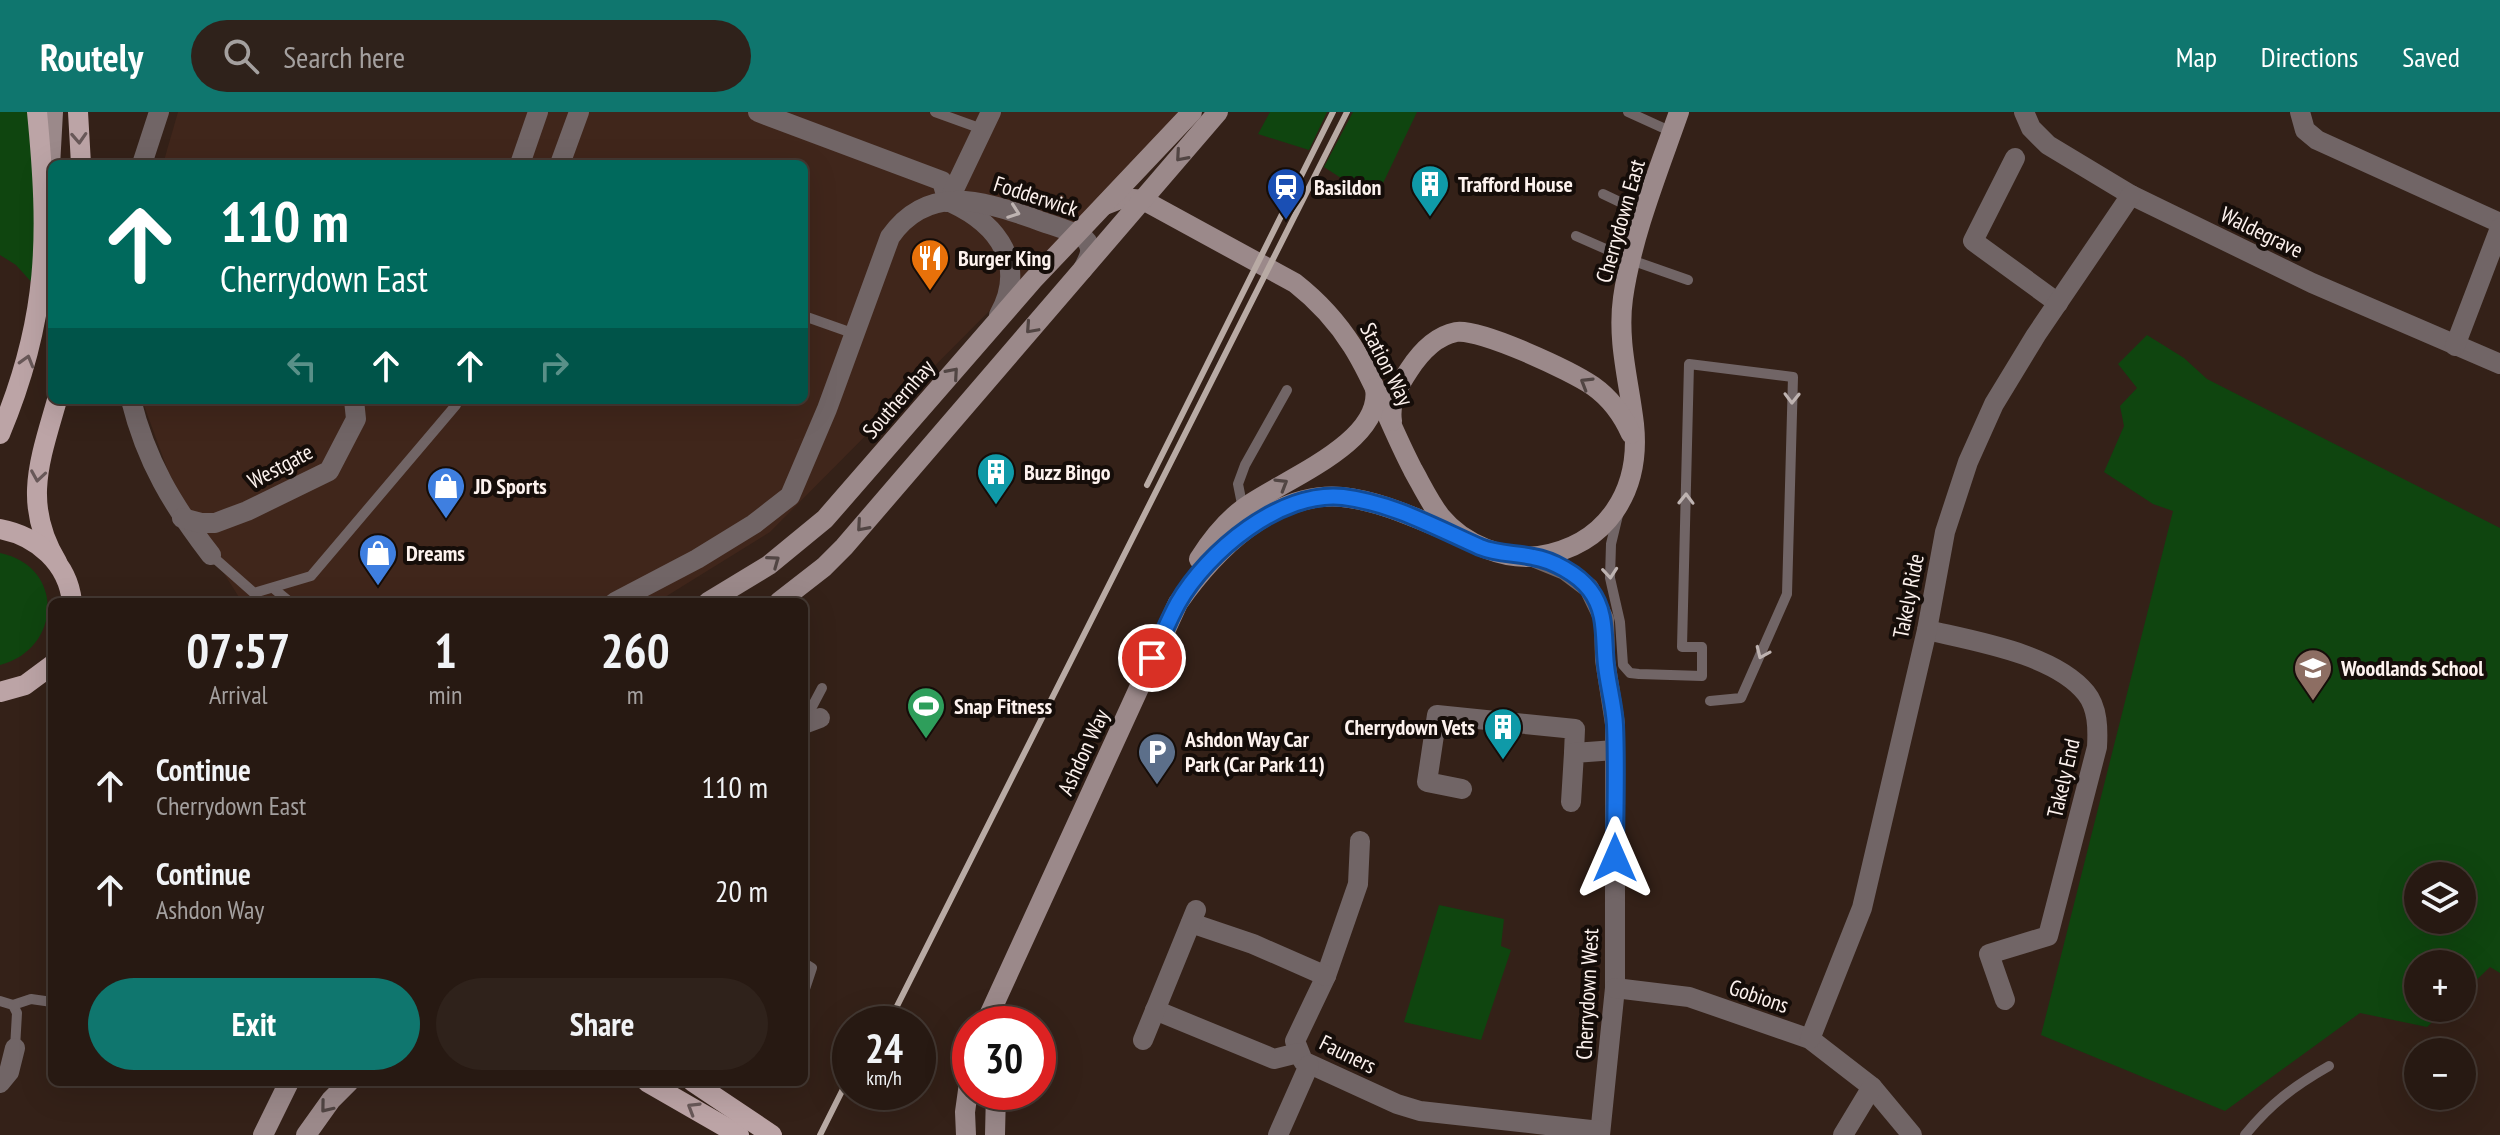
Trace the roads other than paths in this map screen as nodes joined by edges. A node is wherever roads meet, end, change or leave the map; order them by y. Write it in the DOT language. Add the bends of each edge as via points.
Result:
graph roads {
  1 [pos="37,112"];
  2 [pos="53,112"];
  3 [pos="78,112"];
  4 [pos="159,112"];
  5 [pos="538,112"];
  6 [pos="579,112"];
  7 [pos="758,112"];
  8 [pos="935,112"];
  9 [pos="1192,112"];
  10 [pos="1218,112"];
  11 [pos="1628,112"];
  12 [pos="1679,112"];
  13 [pos="2024,112"];
  14 [pos="2300,112"];
  15 [pos="986,120"];
  16 [pos="1672,132"];
  17 [pos="2015,158"];
  18 [pos="50,160"];
  19 [pos="81,160"];
  20 [pos="143,160"];
  21 [pos="521,160"];
  22 [pos="561,160"];
  23 [pos="1141,168"];
  24 [pos="48,182"];
  25 [pos="1603,194"];
  26 [pos="2131,195"];
  27 [pos="1143,200"];
  28 [pos="948,202"];
  29 [pos="1105,205"];
  30 [pos="1645,214"];
  31 [pos="45,224"];
  32 [pos="2500,225"];
  33 [pos="1078,234"];
  34 [pos="1576,236"];
  35 [pos="1631,260"];
  36 [pos="1082,270"];
  37 [pos="1688,280"];
  38 [pos="2058,303"];
  39 [pos="808,317"];
  40 [pos="993,325"];
  41 [pos="855,334"];
  42 [pos="2455,346"];
  43 [pos="2500,364"];
  44 [pos="1374,384"];
  45 [pos="1287,390"];
  46 [pos="56,404"];
  47 [pos="132,404"];
  48 [pos="354,404"];
  49 [pos="456,405"];
  50 [pos="1393,429"];
  51 [pos="0,434"];
  52 [pos="1634,441"];
  53 [pos="1623,497"];
  54 [pos="1243,509"];
  55 [pos="182,518"];
  56 [pos="0,529"];
  57 [pos="1467,539"];
  58 [pos="211,555"];
  59 [pos="1533,557"];
  60 [pos="57,562"];
  61 [pos="273,588"];
  62 [pos="73,598"];
  63 [pos="285,598"];
  64 [pos="623,598"];
  65 [pos="715,598"];
  66 [pos="784,598"];
  67 [pos="1178,603"];
  68 [pos="1927,630"];
  69 [pos="48,668"];
  70 [pos="25,685"];
  71 [pos="48,688"];
  72 [pos="822,688"];
  73 [pos="0,692"];
  74 [pos="1710,701"];
  75 [pos="808,726"];
  76 [pos="1615,750"];
  77 [pos="1574,753"];
  78 [pos="1462,789"];
  79 [pos="1571,802"];
  80 [pos="1360,841"];
  81 [pos="1011,965"];
  82 [pos="1326,976"];
  83 [pos="1615,988"];
  84 [pos="2005,1000"];
  85 [pos="0,1001"];
  86 [pos="48,1001"];
  87 [pos="13,1005"];
  88 [pos="993,1006"];
  89 [pos="1001,1006"];
  90 [pos="1155,1010"];
  91 [pos="1810,1039"];
  92 [pos="1143,1040"];
  93 [pos="15,1048"];
  94 [pos="1304,1059"];
  95 [pos="2329,1066"];
  96 [pos="0,1083"];
  97 [pos="287,1086"];
  98 [pos="345,1086"];
  99 [pos="654,1086"];
  100 [pos="699,1086"];
  101 [pos="1872,1087"];
  102 [pos="965,1110"];
  103 [pos="996,1110"];
  104 [pos="1600,1133"];
  105 [pos="263,1135"];
  106 [pos="306,1135"];
  107 [pos="739,1135"];
  108 [pos="772,1135"];
  109 [pos="966,1135"];
  110 [pos="995,1135"];
  111 [pos="1278,1135"];
  112 [pos="1843,1135"];
  113 [pos="1912,1135"];
  114 [pos="2245,1135"];
  1 -- 31 [label="main road"];
  2 -- 18 [label="street"];
  3 -- 19 [label="main road, one-way"];
  4 -- 20 [label="street"];
  5 -- 21 [label="street"];
  6 -- 22 [label="street"];
  7 -- 28 [label="street" via="942,181"];
  8 -- 15 [label="lane"];
  9 -- 23 [label="street, Southernhay"];
  10 -- 27 [label="street, one-way"];
  11 -- 16 [label="lane"];
  12 -- 16 [label="street, Cherrydown East"];
  13 -- 26 [label="street, Waldegrave" via="2048,145"];
  14 -- 32 [label="street" via="2305,130 2317,140"];
  15 -- 28 [label="street"];
  16 -- 30 [label="street, Cherrydown East"];
  17 -- 38 [label="street" via="1973,241"];
  23 -- 27 [label="street" via="1137,186"];
  23 -- 29 [label="street, Southernhay"];
  24 -- 31 [label="street"];
  25 -- 30 [label="lane"];
  26 -- 38 [label="street, Takely Ride"];
  26 -- 42 [label="street, Waldegrave"];
  27 -- 29 [label="street" via="1123,198"];
  27 -- 36 [label="street"];
  27 -- 44 [label="street, Station Way" via="1312,296 1346,334"];
  28 -- 33 [label="street, Fodderwick, one-way" via="996,205"];
  28 -- 40 [label="street, Fodderwick" via="992,232 1008,260 1012,286"];
  28 -- 41 [label="street" via="912,213 890,237"];
  29 -- 33 [label="street, Southernhay"];
  30 -- 35 [label="street, Cherrydown East"];
  51 -- 31 [label="main road, one-way" via="32,342"];
  32 -- 42 [label="street"];
  33 -- 36 [label="street, Fodderwick" via="1091,251"];
  33 -- 40 [label="street, Southernhay"];
  34 -- 35 [label="lane"];
  35 -- 37 [label="lane"];
  35 -- 52 [label="street, Cherrydown East" via="1621,327"];
  36 -- 66 [label="street, one-way" via="844,547"];
  38 -- 68 [label="street, Takely Ride" via="1994,404 1968,462 1945,532"];
  39 -- 41 [label="lane"];
  65 -- 40 [label="street, Southernhay, one-way" via="769,565 825,519"];
  41 -- 64 [label="street" via="790,496 697,559"];
  42 -- 43 [label="street, Waldegrave"];
  44 -- 50 [label="street, Station Way"];
  54 -- 44 [label="street, one-way" via="1360,432 1373,412"];
  45 -- 54 [label="lane" via="1245,465 1238,484"];
  46 -- 60 [label="main road, one-way" via="36,493 41,531"];
  47 -- 55 [label="street" via="153,467"];
  48 -- 55 [label="street, Westgate" via="356,419 329,471 215,523"];
  49 -- 61 [label="lane" via="311,576"];
  52 -- 50 [label="street, one-way" via="1618,411 1594,387 1538,359 1457,332 1441,337 1416,360 1396,393"];
  50 -- 57 [label="street, Station Way" via="1431,504"];
  52 -- 53 [label="street, Cherrydown East"];
  53 -- 59 [label="street, Cherrydown East" via="1596,532 1576,545"];
  53 -- 74 [label="lane, one-way" via="1608,563 1623,665 1630,673 1702,676 1702,647 1682,647 1689,364 1793,377 1787,594 1741,698"];
  54 -- 67 [label="street" via="1209,543"];
  55 -- 58 [label="street"];
  56 -- 60 [label="main road" via="45,548"];
  57 -- 59 [label="street, Cherrydown East" via="1500,553"];
  57 -- 67 [label="street, Ashdon Way" via="1374,504 1341,497 1306,501 1282,508 1238,535 1199,572"];
  58 -- 61 [label="lane" via="254,593"];
  59 -- 76 [label="street, Cherrydown West" via="1577,578 1598,603 1604,619"];
  60 -- 62 [label="main road"];
  61 -- 63 [label="lane"];
  67 -- 81 [label="street, Ashdon Way"];
  68 -- 84 [label="street, Takely End" via="2020,653 2061,673 2088,695 2098,726 2048,936 1989,954"];
  68 -- 91 [label="street, Takely Ride" via="1862,908"];
  69 -- 70 [label="main road"];
  70 -- 71 [label="main road"];
  70 -- 73 [label="main road"];
  72 -- 75 [label="lane"];
  76 -- 77 [label="street"];
  76 -- 83 [label="street, Cherrydown West"];
  77 -- 78 [label="street" via="1575,729 1437,715 1427,782"];
  77 -- 79 [label="street"];
  80 -- 82 [label="street, Fauners" via="1358,884"];
  81 -- 88 [label="street, Ashdon Way"];
  81 -- 89 [label="street, Ashdon Way"];
  82 -- 90 [label="street" via="1194,917"];
  82 -- 94 [label="street, Fauners" via="1295,1041"];
  83 -- 91 [label="street, Gobions" via="1689,997"];
  83 -- 104 [label="street, Cherrydown West"];
  85 -- 87 [label="lane"];
  86 -- 87 [label="lane" via="31,999"];
  87 -- 93 [label="lane"];
  90 -- 92 [label="street"];
  90 -- 94 [label="street" via="1274,1059"];
  91 -- 101 [label="street, Gobions"];
  93 -- 96 [label="street"];
  94 -- 104 [label="street, Fauners" via="1420,1111"];
  94 -- 111 [label="street"];
  95 -- 114 [label="lane" via="2293,1086"];
  97 -- 105 [label="street"];
  98 -- 106 [label="street, one-way"];
  107 -- 99 [label="main road, one-way"];
  100 -- 108 [label="main road"];
  101 -- 112 [label="street"];
  101 -- 113 [label="street, Gobions"];
  102 -- 109 [label="street"];
  103 -- 110 [label="street"];
}
